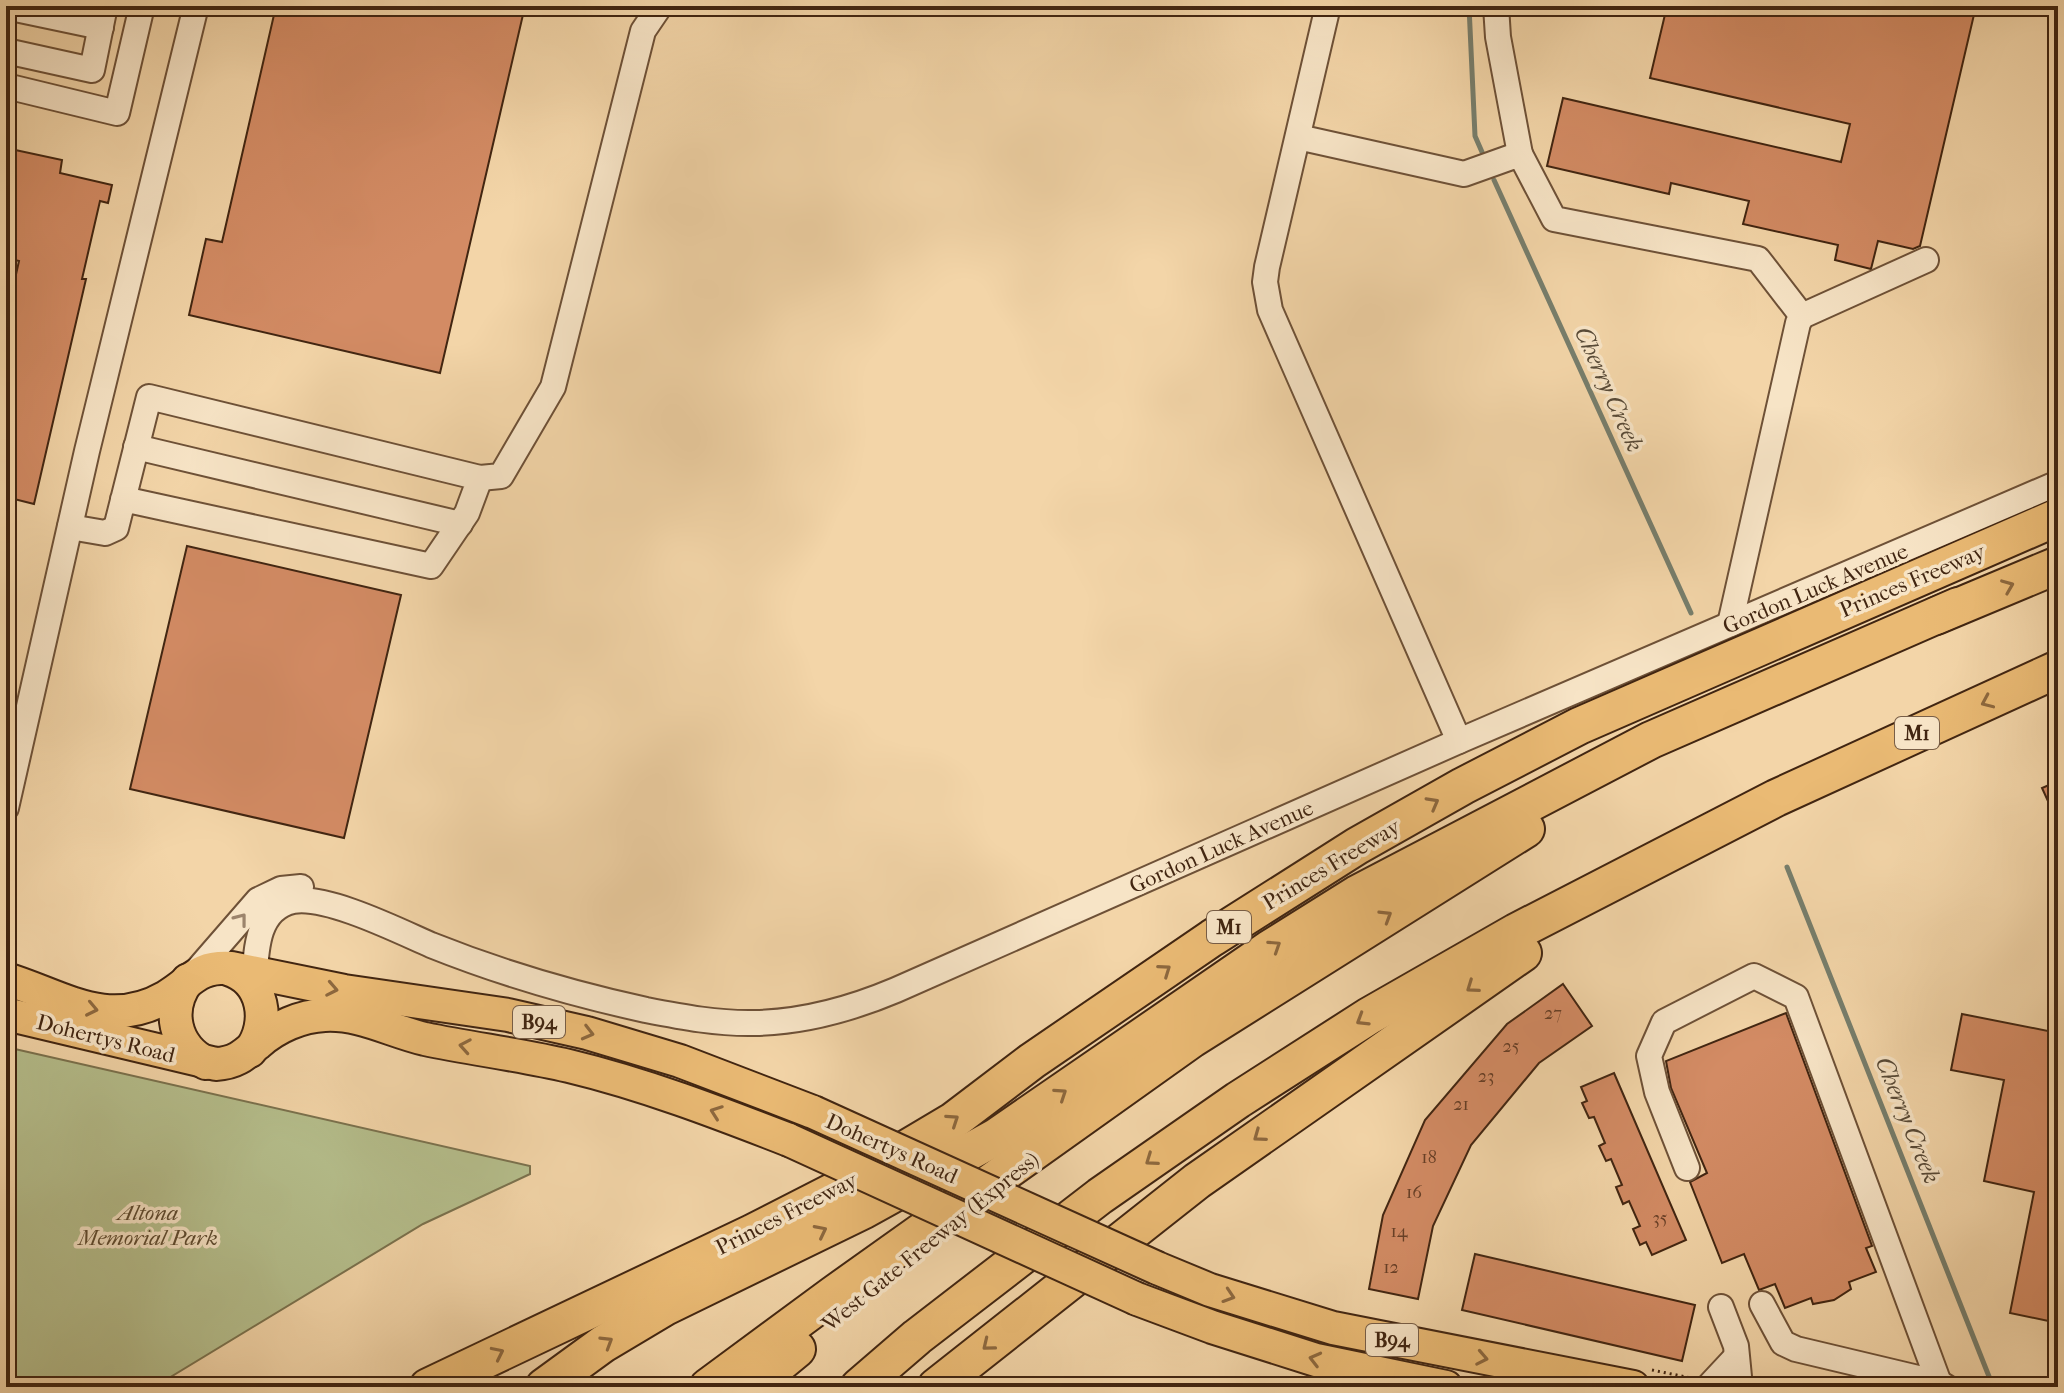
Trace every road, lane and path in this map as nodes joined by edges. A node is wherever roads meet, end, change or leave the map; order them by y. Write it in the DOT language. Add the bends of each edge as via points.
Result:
graph roads {
  1 [pos="142,6"];
  2 [pos="196,6"];
  3 [pos="660,6"];
  4 [pos="1328,6"];
  5 [pos="1496,6"];
  6 [pos="6,7"];
  7 [pos="103,16"];
  8 [pos="6,51"];
  9 [pos="6,86"];
  10 [pos="1298,137"];
  11 [pos="1520,154"];
  12 [pos="1926,260"];
  13 [pos="1802,316"];
  14 [pos="136,447"];
  15 [pos="480,478"];
  16 [pos="2058,483"];
  17 [pos="123,499"];
  18 [pos="2058,517"];
  19 [pos="460,524"];
  20 [pos="70,527"];
  21 [pos="2058,565"];
  22 [pos="1958,606"];
  23 [pos="1730,624"];
  24 [pos="2058,669"];
  25 [pos="1459,741"];
  26 [pos="1776,798"];
  27 [pos="6,808"];
  28 [pos="361,914"];
  29 [pos="245,976"];
  30 [pos="10,979"];
  31 [pos="189,979"];
  32 [pos="6,1014"];
  33 [pos="250,1051"];
  34 [pos="206,1063"];
  35 [pos="1109,1096"];
  36 [pos="1687,1168"];
  37 [pos="1762,1304"];
  38 [pos="1721,1307"];
  39 [pos="1736,1357"];
  40 [pos="1941,1386"];
  41 [pos="428,1387"];
  42 [pos="544,1387"];
  43 [pos="708,1387"];
  44 [pos="751,1387"];
  45 [pos="859,1387"];
  46 [pos="936,1387"];
  47 [pos="1446,1387"];
  48 [pos="1633,1387"];
  49 [pos="1708,1387"];
  50 [pos="1740,1387"];
  1 -- 9 [label="street" via="117,113"];
  2 -- 20 [label="street"];
  3 -- 15 [label="street" via="643,31 553,387 501,476"];
  4 -- 10 [label="street"];
  5 -- 11 [label="street"];
  6 -- 7 [label="street"];
  7 -- 8 [label="street" via="92,70"];
  10 -- 11 [label="street" via="1464,174"];
  10 -- 25 [label="street" via="1267,267 1266,295"];
  11 -- 13 [label="street" via="1554,219 1758,259"];
  12 -- 13 [label="street"];
  13 -- 23 [label="street"];
  14 -- 15 [label="street" via="149,397"];
  14 -- 17 [label="street"];
  14 -- 19 [label="street"];
  15 -- 19 [label="street"];
  16 -- 23 [label="street, Gordon Luck Avenue"];
  17 -- 19 [label="street" via="431,566"];
  17 -- 20 [label="street" via="116,528 105,533"];
  41 -- 18 [label="highway, Princes Freeway / M1, one-way" via="842,1187 953,1121 1212,938 1463,786 1579,726"];
  20 -- 27 [label="street"];
  22 -- 21 [label="highway, Princes Freeway, one-way"];
  35 -- 22 [label="highway, Princes Freeway, one-way" via="1545,817 1701,730"];
  42 -- 22 [label="highway, one-way" via="665,1307 864,1210 996,1137 1357,894 1651,740"];
  23 -- 25 [label="street, Gordon Luck Avenue"];
  24 -- 26 [label="highway, M1, one-way"];
  25 -- 28 [label="street, Gordon Luck Avenue" via="896,990 801,1019 712,1021 599,999 466,959"];
  26 -- 45 [label="highway, M1, one-way" via="1516,932 1369,1016 1238,1100 1100,1196"];
  26 -- 46 [label="highway, one-way" via="1617,890 1304,1104 1197,1181"];
  28 -- 29 [label="street, Gordon Luck Avenue" via="313,902 285,905 262,927"];
  31 -- 28 [label="street, Gordon Luck Avenue, one-way" via="247,910 271,893 292,886 311,888"];
  29 -- 31 [label="main road, Dohertys Road / B94" via="205,970"];
  29 -- 33 [label="main road" via="261,1002 258,1039"];
  29 -- 48 [label="main road, Dohertys Road / B94, one-way, bridge" via="576,1030 680,1061 813,1112 1210,1290 1333,1328"];
  30 -- 31 [label="main road, Dohertys Road / B94, one-way" via="106,1012 154,1003"];
  31 -- 34 [label="main road, Dohertys Road" via="178,996 175,1024 189,1051"];
  32 -- 34 [label="main road, Dohertys Road / B94"];
  33 -- 34 [label="main road, Dohertys Road / B94" via="232,1062"];
  47 -- 33 [label="main road, Dohertys Road / B94, one-way, bridge" via="1316,1360 1226,1332 1137,1299 789,1140 595,1073 421,1038 348,1016 295,1021"];
  35 -- 43 [label="highway"];
  35 -- 44 [label="highway, West Gate Freeway (Express)"];
  36 -- 40 [label="street" via="1649,1056 1664,1022 1754,976 1796,997"];
  37 -- 40 [label="street" via="1783,1343 1796,1349"];
  38 -- 39 [label="street"];
  39 -- 49 [label="street"];
  39 -- 50 [label="street"];
}
